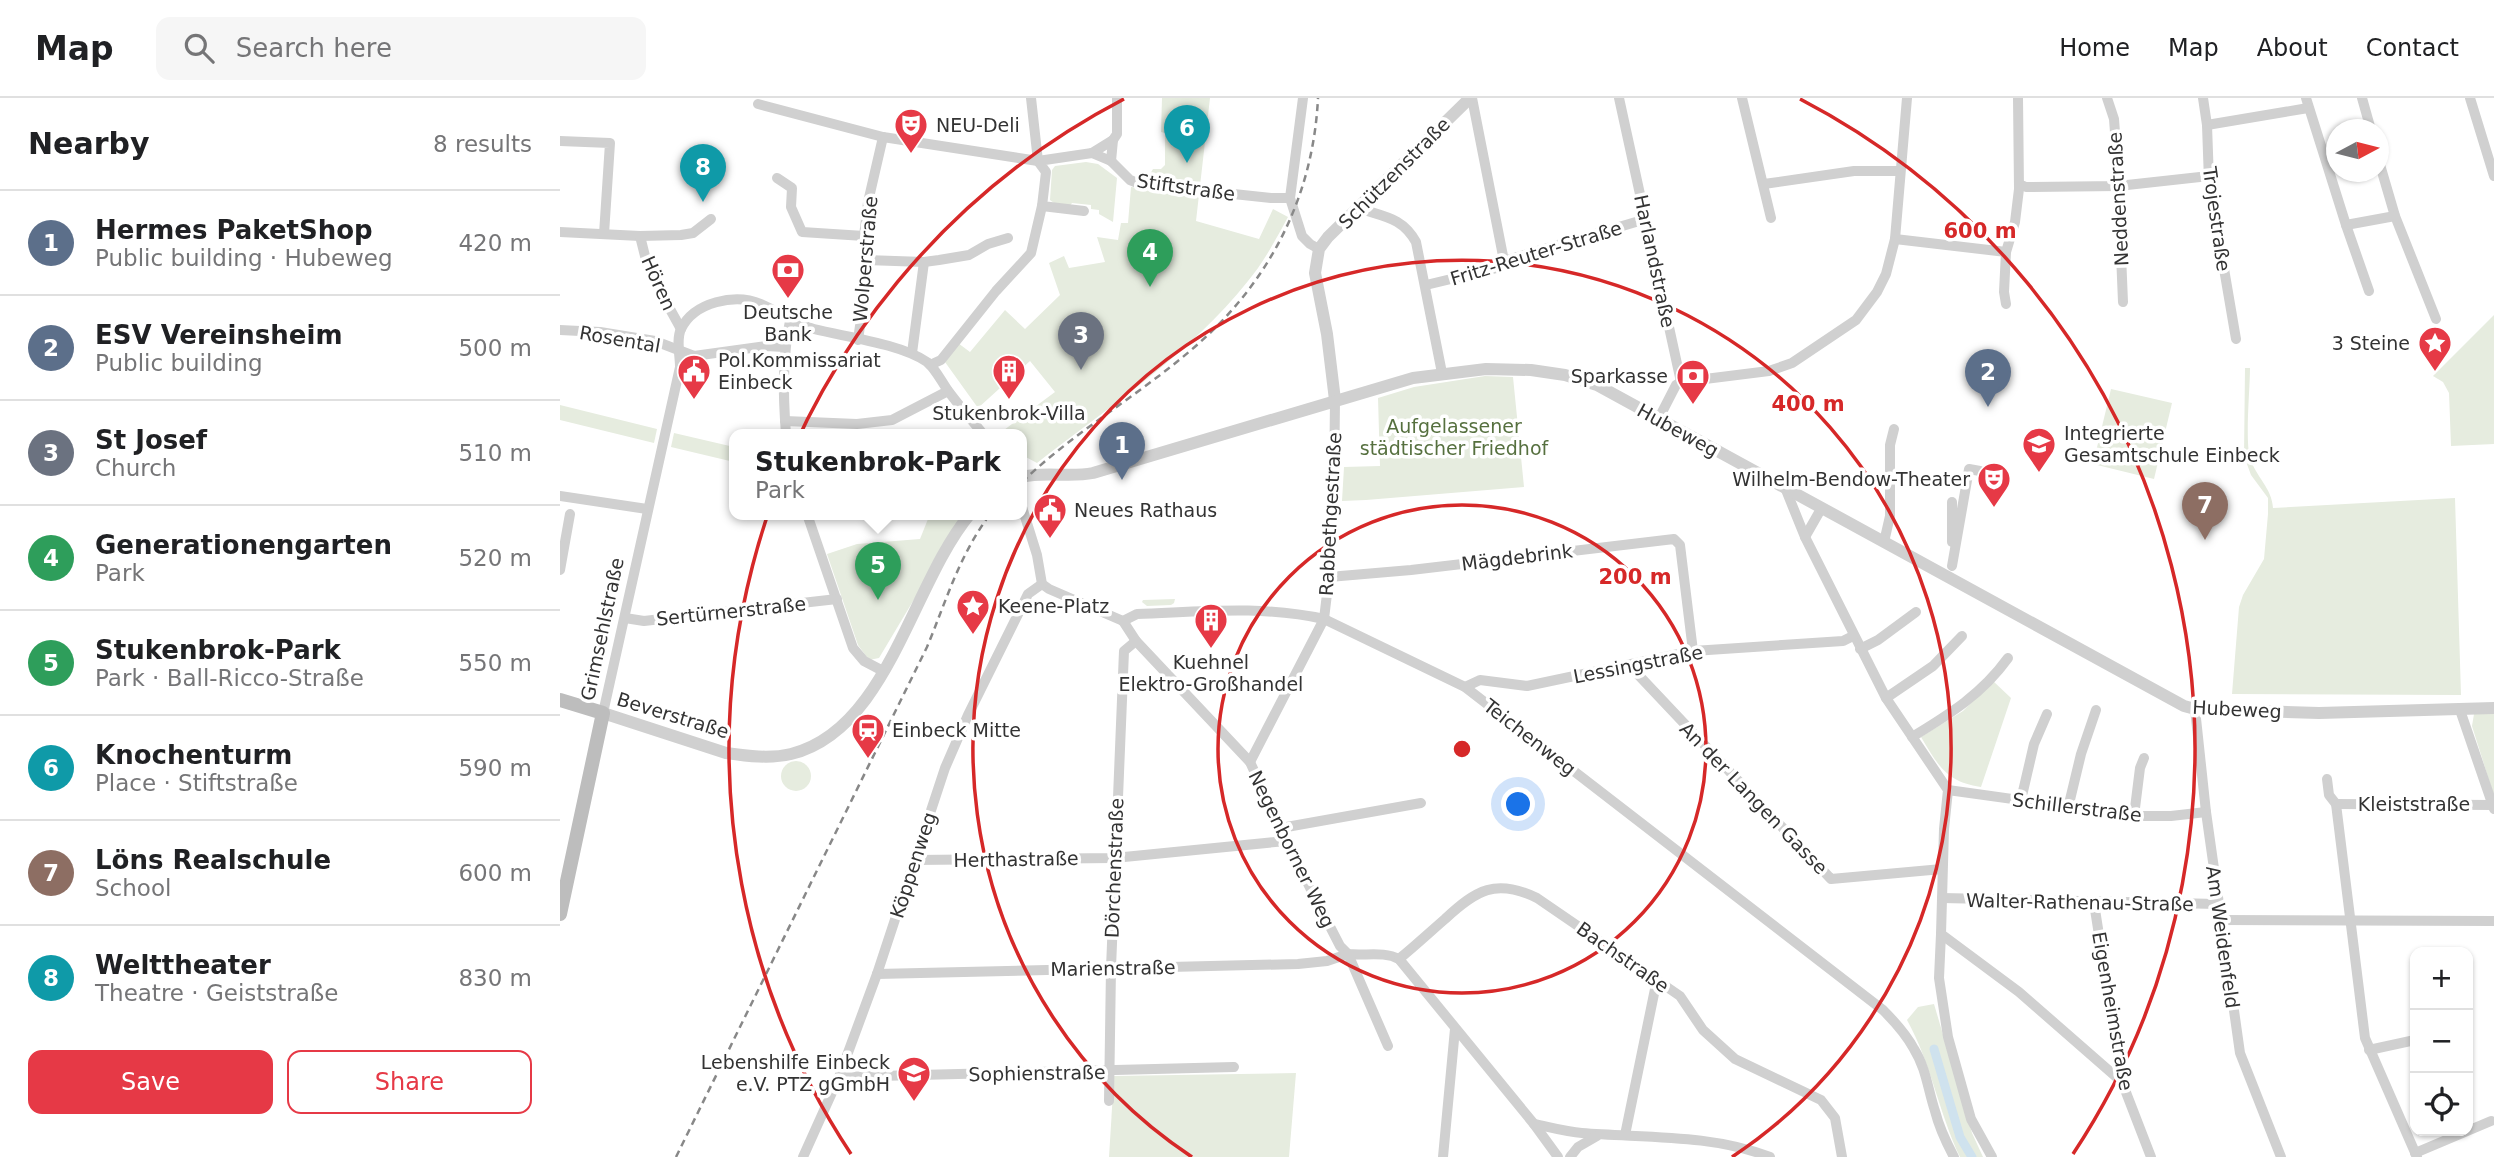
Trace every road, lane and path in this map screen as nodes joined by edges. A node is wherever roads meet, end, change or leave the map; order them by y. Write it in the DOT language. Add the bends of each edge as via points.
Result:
graph roads {
  1 [pos="1031,98"];
  2 [pos="1117,98"];
  3 [pos="1303,98"];
  4 [pos="1471,98"];
  5 [pos="1619,98"];
  6 [pos="1742,98"];
  7 [pos="1907,98"];
  8 [pos="2018,98"];
  9 [pos="2106,98"];
  10 [pos="2203,98"];
  11 [pos="2362,98"];
  12 [pos="2470,98"];
  13 [pos="2307,103"];
  14 [pos="758,104"];
  15 [pos="2368,119"];
  16 [pos="2207,125"];
  17 [pos="883,137"];
  18 [pos="1112,140"];
  19 [pos="560,141"];
  20 [pos="1092,153"];
  21 [pos="1038,161"];
  22 [pos="1111,161"];
  23 [pos="1900,171"];
  24 [pos="2209,176"];
  25 [pos="2494,176"];
  26 [pos="777,178"];
  27 [pos="2385,182"];
  28 [pos="1764,184"];
  29 [pos="2019,184"];
  30 [pos="2118,186"];
  31 [pos="1290,198"];
  32 [pos="1042,206"];
  33 [pos="1358,208"];
  34 [pos="1084,211"];
  35 [pos="2395,216"];
  36 [pos="1771,218"];
  37 [pos="711,219"];
  38 [pos="1646,219"];
  39 [pos="2346,225"];
  40 [pos="560,232"];
  41 [pos="604,234"];
  42 [pos="640,236"];
  43 [pos="864,236"];
  44 [pos="1008,238"];
  45 [pos="1895,239"];
  46 [pos="1319,249"];
  47 [pos="2006,252"];
  48 [pos="866,260"];
  49 [pos="1504,261"];
  50 [pos="924,262"];
  51 [pos="1426,285"];
  52 [pos="2370,291"];
  53 [pos="2123,302"];
  54 [pos="2006,304"];
  55 [pos="2435,319"];
  56 [pos="790,321"];
  57 [pos="681,329"];
  58 [pos="560,330"];
  59 [pos="2236,339"];
  60 [pos="858,340"];
  61 [pos="784,347"];
  62 [pos="680,351"];
  63 [pos="912,353"];
  64 [pos="930,365"];
  65 [pos="1442,373"];
  66 [pos="1681,382"];
  67 [pos="946,388"];
  68 [pos="1335,401"];
  69 [pos="1659,418"];
  70 [pos="785,421"];
  71 [pos="786,429"];
  72 [pos="979,429"];
  73 [pos="1894,429"];
  74 [pos="1980,471"];
  75 [pos="1027,476"];
  76 [pos="1786,490"];
  77 [pos="560,496"];
  78 [pos="1952,502"];
  79 [pos="647,509"];
  80 [pos="1819,512"];
  81 [pos="570,514"];
  82 [pos="1957,518"];
  83 [pos="809,520"];
  84 [pos="966,520"];
  85 [pos="1025,520"];
  86 [pos="1805,537"];
  87 [pos="1884,542"];
  88 [pos="560,570"];
  89 [pos="1329,577"];
  90 [pos="1953,581"];
  91 [pos="1042,584"];
  92 [pos="837,599"];
  93 [pos="1916,612"];
  94 [pos="625,618"];
  95 [pos="1324,619"];
  96 [pos="1123,621"];
  97 [pos="1853,636"];
  98 [pos="1962,636"];
  99 [pos="1136,641"];
  100 [pos="1860,649"];
  101 [pos="1693,651"];
  102 [pos="2008,658"];
  103 [pos="1629,666"];
  104 [pos="883,671"];
  105 [pos="1465,687"];
  106 [pos="1886,698"];
  107 [pos="560,700"];
  108 [pos="2494,708"];
  109 [pos="2194,709"];
  110 [pos="2096,710"];
  111 [pos="2460,710"];
  112 [pos="603,713"];
  113 [pos="2047,714"];
  114 [pos="1912,737"];
  115 [pos="2144,758"];
  116 [pos="1250,762"];
  117 [pos="2327,779"];
  118 [pos="1948,790"];
  119 [pos="2021,800"];
  120 [pos="1421,803"];
  121 [pos="2336,804"];
  122 [pos="2493,807"];
  123 [pos="2068,808"];
  124 [pos="2206,812"];
  125 [pos="2134,816"];
  126 [pos="1281,828"];
  127 [pos="1286,841"];
  128 [pos="1114,858"];
  129 [pos="914,860"];
  130 [pos="1942,869"];
  131 [pos="1942,898"];
  132 [pos="2094,903"];
  133 [pos="2218,904"];
  134 [pos="560,914"];
  135 [pos="2220,920"];
  136 [pos="2350,921"];
  137 [pos="2494,921"];
  138 [pos="1941,934"];
  139 [pos="1348,954"];
  140 [pos="1399,959"];
  141 [pos="1111,968"];
  142 [pos="877,974"];
  143 [pos="1659,982"];
  144 [pos="1455,1029"];
  145 [pos="2410,1041"];
  146 [pos="1388,1046"];
  147 [pos="2369,1050"];
  148 [pos="1234,1067"];
  149 [pos="1108,1072"];
  150 [pos="839,1077"];
  151 [pos="2122,1082"];
  152 [pos="1109,1101"];
  153 [pos="2491,1121"];
  154 [pos="1534,1124"];
  155 [pos="1604,1134"];
  156 [pos="1625,1135"];
  157 [pos="2416,1155"];
  158 [pos="803,1157"];
  159 [pos="1443,1157"];
  160 [pos="1558,1157"];
  161 [pos="1570,1157"];
  162 [pos="1769,1157"];
  163 [pos="1842,1157"];
  164 [pos="1954,1157"];
  165 [pos="1992,1157"];
  166 [pos="2151,1157"];
  167 [pos="2281,1157"];
  1 -- 21 [label="street"];
  2 -- 18 [label="street" via="1117,134"];
  3 -- 31 [label="street"];
  4 -- 33 [label="street, Schützenstraße"];
  4 -- 49 [label="street"];
  5 -- 38 [label="street, Harlandstraße"];
  6 -- 28 [label="street"];
  7 -- 23 [label="street"];
  8 -- 29 [label="street"];
  9 -- 30 [label="street, Neddenstraße" via="2114,119"];
  10 -- 16 [label="street, Trojestraße"];
  11 -- 15 [label="street"];
  12 -- 25 [label="street"];
  13 -- 16 [label="street"];
  13 -- 39 [label="street"];
  14 -- 17 [label="street"];
  16 -- 24 [label="street, Trojestraße"];
  17 -- 21 [label="street"];
  17 -- 43 [label="street, Wolperstraße"];
  18 -- 20 [label="street"];
  18 -- 22 [label="street"];
  19 -- 41 [label="street" via="610,143"];
  20 -- 21 [label="street"];
  20 -- 22 [label="street, Stiftstraße"];
  21 -- 32 [label="street" via="1046,172"];
  22 -- 31 [label="street, Stiftstraße" via="1140,184"];
  23 -- 28 [label="street" via="1835,173"];
  23 -- 45 [label="street"];
  24 -- 30 [label="street"];
  24 -- 59 [label="street, Trojestraße"];
  26 -- 43 [label="street" via="792,188 790,207 802,232"];
  27 -- 35 [label="street"];
  28 -- 36 [label="street"];
  29 -- 30 [label="street"];
  29 -- 47 [label="street"];
  30 -- 53 [label="street, Neddenstraße"];
  31 -- 46 [label="street" via="1302,236"];
  32 -- 34 [label="street"];
  32 -- 64 [label="street" via="1031,253 941,359"];
  33 -- 46 [label="street, Schützenstraße"];
  33 -- 51 [label="street" via="1409,228"];
  35 -- 39 [label="street"];
  35 -- 55 [label="street"];
  37 -- 42 [label="street" via="688,234"];
  38 -- 49 [label="street, Fritz-Reuter-Straße"];
  38 -- 66 [label="street, Harlandstraße"];
  39 -- 52 [label="street"];
  40 -- 41 [label="street"];
  41 -- 42 [label="street"];
  42 -- 57 [label="street, Hören" via="647,264"];
  43 -- 48 [label="street, Wolperstraße"];
  44 -- 50 [label="street" via="969,255"];
  45 -- 47 [label="street"];
  45 -- 66 [label="street" via="1877,292 1856,320 1834,337 1797,361 1769,371"];
  46 -- 68 [label="street, Rabbethgestraße" via="1315,273"];
  47 -- 54 [label="street"];
  48 -- 50 [label="street"];
  48 -- 60 [label="street, Wolperstraße"];
  49 -- 51 [label="street, Fritz-Reuter-Straße" via="1497,268"];
  50 -- 63 [label="street"];
  51 -- 65 [label="street"];
  56 -- 57 [label="street" via="761,304 736,298 704,307"];
  56 -- 60 [label="street"];
  56 -- 61 [label="street"];
  57 -- 62 [label="street, Grimsehlstraße"];
  58 -- 62 [label="street, Rosental" via="654,341"];
  60 -- 63 [label="street"];
  61 -- 62 [label="street, Rosental" via="694,356"];
  61 -- 70 [label="street"];
  62 -- 79 [label="street, Grimsehlstraße"];
  63 -- 64 [label="street"];
  64 -- 67 [label="street"];
  65 -- 68 [label="street, Hubeweg"];
  65 -- 69 [label="street, Hubeweg" via="1486,369 1565,375"];
  66 -- 69 [label="street"];
  67 -- 70 [label="street" via="892,420 857,424"];
  67 -- 72 [label="street"];
  68 -- 75 [label="street, Hubeweg" via="1093,473"];
  68 -- 89 [label="street, Rabbethgestraße"];
  69 -- 76 [label="street, Hubeweg"];
  70 -- 71 [label="street"];
  73 -- 87 [label="street" via="1890,516"];
  74 -- 82 [label="street" via="1969,469"];
  76 -- 80 [label="street, Hubeweg"];
  76 -- 86 [label="street"];
  77 -- 79 [label="street"];
  78 -- 82 [label="street"];
  79 -- 94 [label="street, Grimsehlstraße"];
  80 -- 86 [label="street"];
  80 -- 87 [label="street, Hubeweg"];
  81 -- 88 [label="street"];
  82 -- 90 [label="street"];
  83 -- 92 [label="street"];
  84 -- 104 [label="street, Beverstraße"];
  85 -- 91 [label="street"];
  86 -- 97 [label="street"];
  87 -- 90 [label="street, Hubeweg"];
  89 -- 95 [label="street, Rabbethgestraße"];
  89 -- 101 [label="street, Mägdebrink" via="1674,539 1681,545"];
  90 -- 109 [label="street, Hubeweg"];
  91 -- 96 [label="street"];
  91 -- 129 [label="street, Köppenweg" via="1028,594 968,715"];
  92 -- 94 [label="street, Sertürnerstraße" via="643,621"];
  92 -- 104 [label="street" via="853,648 864,661"];
  93 -- 100 [label="street"];
  94 -- 112 [label="street, Grimsehlstraße"];
  95 -- 96 [label="street, Teichenweg" via="1263,610 1137,614"];
  95 -- 105 [label="street, Teichenweg"];
  95 -- 116 [label="street, Rabbethgestraße"];
  96 -- 99 [label="street, Negenborner Weg"];
  97 -- 100 [label="street"];
  97 -- 101 [label="street, Lessingstraße"];
  98 -- 106 [label="street" via="1933,666"];
  99 -- 116 [label="street, Negenborner Weg"];
  99 -- 128 [label="street, Dörchenstraße" via="1124,651"];
  100 -- 106 [label="street"];
  101 -- 103 [label="street, Lessingstraße"];
  102 -- 114 [label="street" via="1963,706"];
  103 -- 105 [label="street, Lessingstraße" via="1527,686 1480,680"];
  103 -- 130 [label="street, An der Langen Gasse" via="1831,879"];
  104 -- 112 [label="street, Beverstraße" via="841,729 809,748 776,756 726,753"];
  105 -- 164 [label="street, Teichenweg" via="1883,1010 1916,1050"];
  106 -- 114 [label="street"];
  107 -- 112 [label="main road, Beverstraße"];
  108 -- 111 [label="street, Hubeweg"];
  109 -- 111 [label="street, Hubeweg" via="2319,713"];
  109 -- 124 [label="street, Am Weidenfeld"];
  110 -- 123 [label="street"];
  111 -- 122 [label="street"];
  112 -- 134 [label="main road, Grimsehlstraße"];
  113 -- 119 [label="street" via="2034,744"];
  114 -- 118 [label="street"];
  115 -- 125 [label="street"];
  116 -- 126 [label="street, Negenborner Weg"];
  117 -- 121 [label="street" via="2329,795"];
  118 -- 119 [label="street, Schillerstraße"];
  118 -- 130 [label="street"];
  119 -- 123 [label="street, Schillerstraße"];
  120 -- 126 [label="street"];
  121 -- 122 [label="street, Kleiststraße"];
  121 -- 136 [label="street"];
  123 -- 125 [label="street, Schillerstraße"];
  124 -- 125 [label="street, Schillerstraße"];
  124 -- 133 [label="street, Am Weidenfeld"];
  126 -- 127 [label="street, Negenborner Weg"];
  127 -- 128 [label="street, Herthastraße"];
  127 -- 139 [label="street, Negenborner Weg"];
  128 -- 129 [label="street, Herthastraße"];
  128 -- 141 [label="street, Dörchenstraße"];
  129 -- 142 [label="street, Köppenweg"];
  130 -- 131 [label="street"];
  131 -- 132 [label="street, Walter-Rathenau-Straße"];
  131 -- 138 [label="street"];
  132 -- 133 [label="street, Walter-Rathenau-Straße"];
  132 -- 151 [label="street, Eigenheimstraße"];
  133 -- 135 [label="street, Am Weidenfeld"];
  135 -- 136 [label="street"];
  135 -- 167 [label="street, Am Weidenfeld" via="2240,1053"];
  136 -- 137 [label="street"];
  136 -- 147 [label="street"];
  138 -- 151 [label="street" via="2019,992"];
  138 -- 165 [label="street" via="1939,978 1948,1037 1971,1119"];
  139 -- 140 [label="street"];
  139 -- 141 [label="street, Marienstraße" via="1298,964"];
  139 -- 146 [label="street, Negenborner Weg"];
  140 -- 143 [label="street, Bachstraße" via="1468,898 1502,887 1538,898"];
  140 -- 144 [label="street"];
  141 -- 142 [label="street, Marienstraße"];
  141 -- 149 [label="street, Dörchenstraße"];
  142 -- 150 [label="street, Köppenweg"];
  143 -- 156 [label="street"];
  143 -- 163 [label="street, Bachstraße" via="1680,996 1703,1030 1735,1059 1821,1100 1835,1118"];
  144 -- 154 [label="street"];
  144 -- 159 [label="street"];
  145 -- 147 [label="street"];
  147 -- 157 [label="street"];
  148 -- 149 [label="street, Sophienstraße"];
  149 -- 150 [label="street, Sophienstraße"];
  149 -- 152 [label="street, Dörchenstraße"];
  150 -- 158 [label="street, Köppenweg"];
  151 -- 166 [label="street, Eigenheimstraße"];
  153 -- 157 [label="street"];
  154 -- 155 [label="street"];
  154 -- 160 [label="street"];
  155 -- 156 [label="street"];
  155 -- 161 [label="street" via="1589,1139"];
  156 -- 162 [label="street" via="1690,1139"];
}
